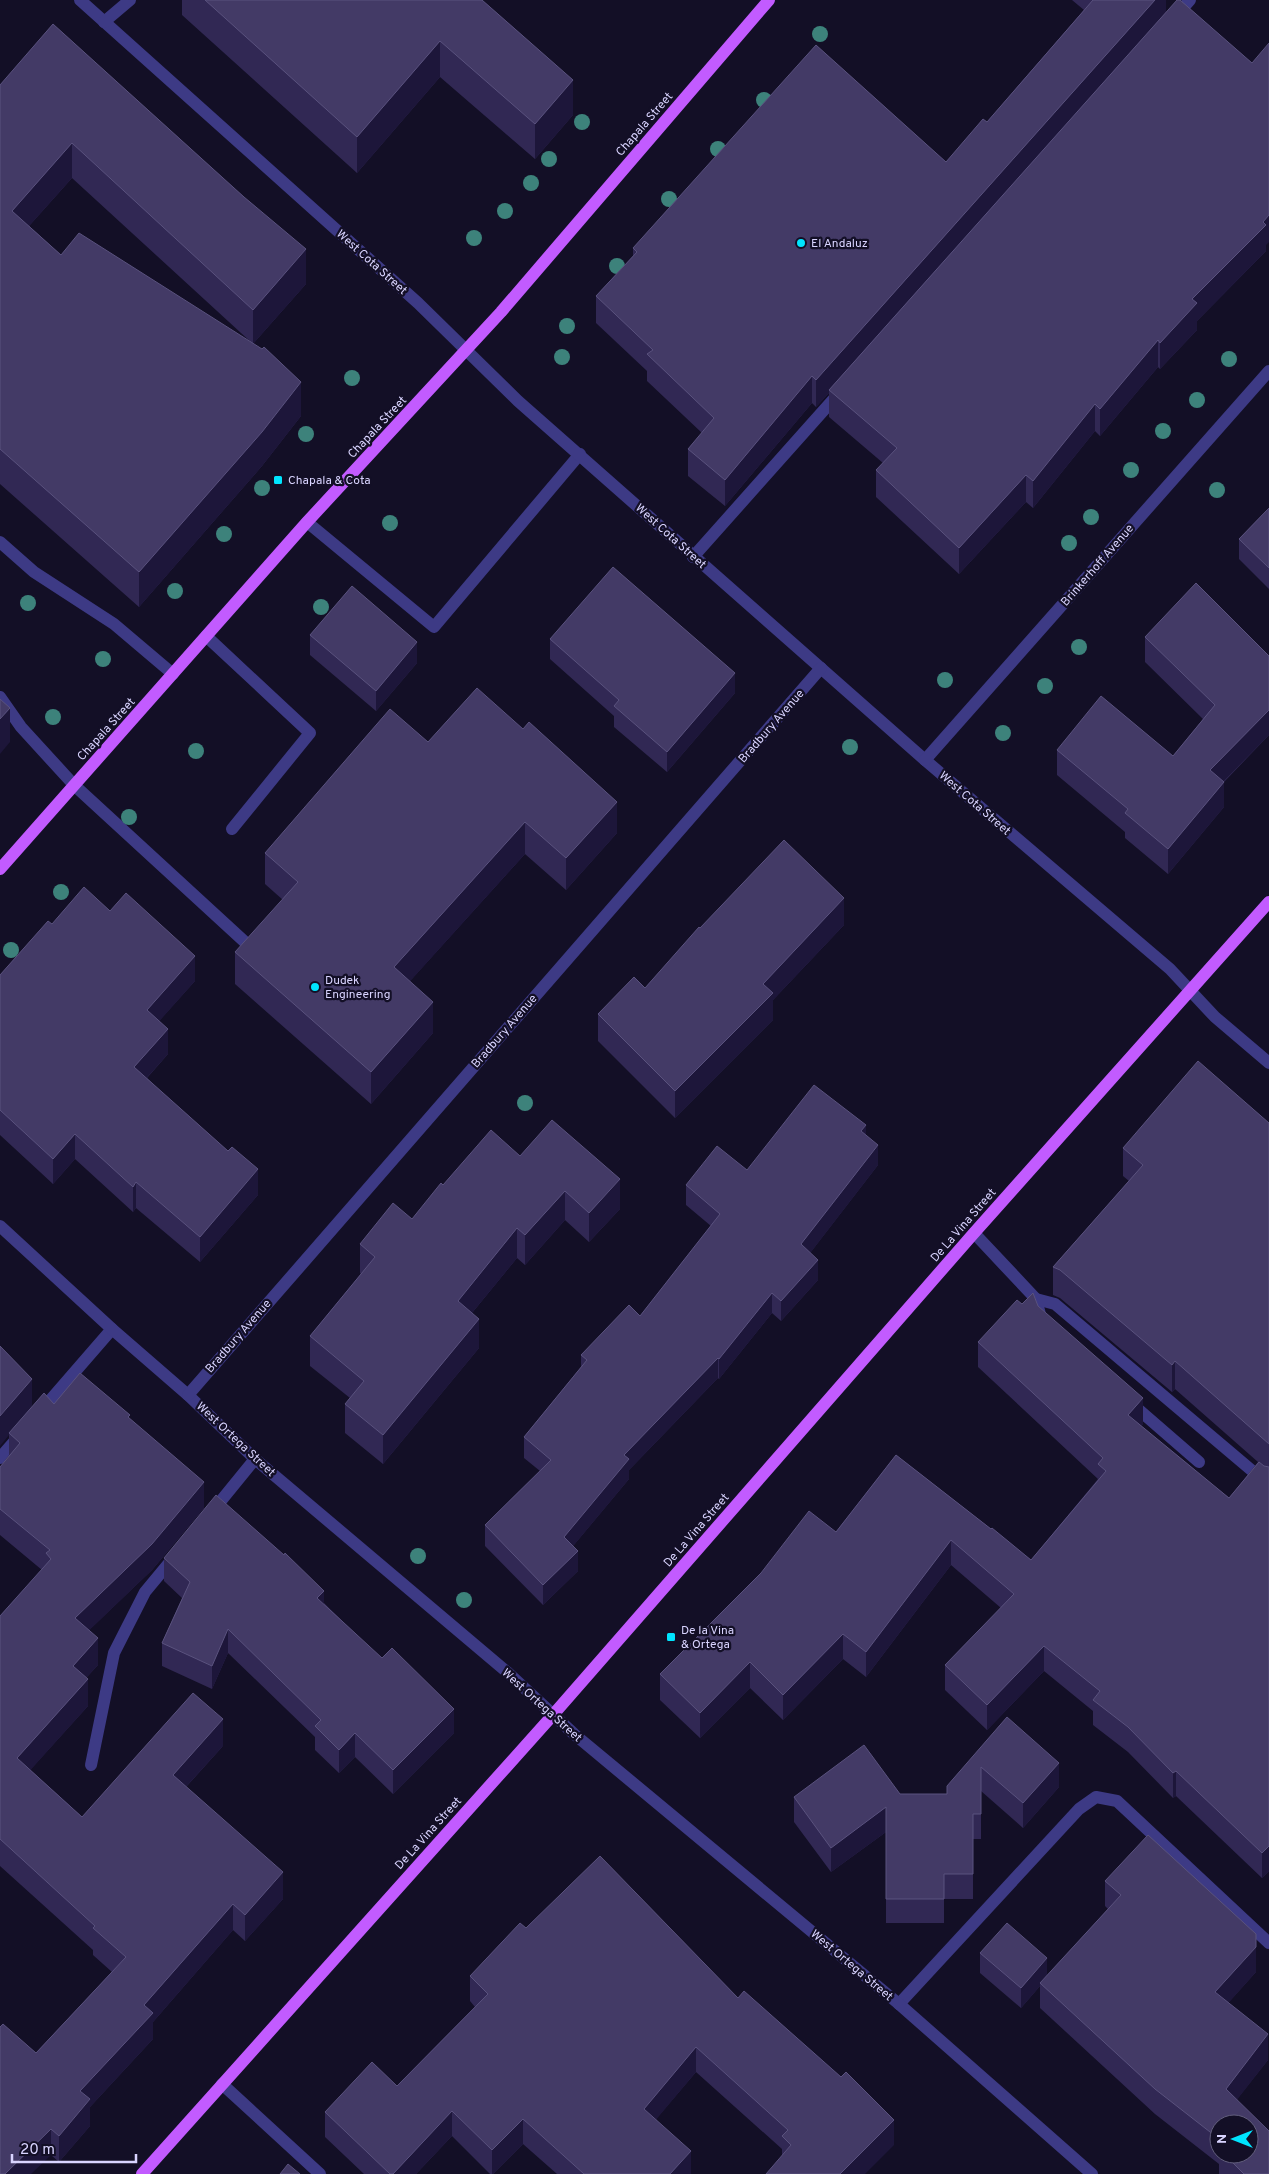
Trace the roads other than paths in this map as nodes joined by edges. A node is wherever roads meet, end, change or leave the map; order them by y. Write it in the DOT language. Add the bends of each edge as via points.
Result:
graph roads {
  1 [pos="80,0"];
  2 [pos="130,0"];
  3 [pos="769,0"];
  4 [pos="1190,0"];
  5 [pos="104,22"];
  6 [pos="1163,30"];
  7 [pos="466,350"];
  8 [pos="1269,371"];
  9 [pos="845,386"];
  10 [pos="580,454"];
  11 [pos="307,522"];
  12 [pos="0,542"];
  13 [pos="693,557"];
  14 [pos="206,636"];
  15 [pos="821,668"];
  16 [pos="173,674"];
  17 [pos="0,697"];
  18 [pos="925,760"];
  19 [pos="74,785"];
  20 [pos="232,829"];
  21 [pos="0,869"];
  22 [pos="1269,902"];
  23 [pos="246,943"];
  24 [pos="1190,990"];
  25 [pos="1269,1063"];
  26 [pos="0,1226"];
  27 [pos="974,1233"];
  28 [pos="1036,1299"];
  29 [pos="112,1329"];
  30 [pos="1050,1332"];
  31 [pos="188,1395"];
  32 [pos="1125,1397"];
  33 [pos="0,1458"];
  34 [pos="255,1459"];
  35 [pos="1199,1462"];
  36 [pos="1269,1485"];
  37 [pos="205,1520"];
  38 [pos="181,1549"];
  39 [pos="552,1716"];
  40 [pos="91,1765"];
  41 [pos="1269,1943"];
  42 [pos="899,2004"];
  43 [pos="222,2084"];
  44 [pos="142,2174"];
  45 [pos="320,2174"];
  46 [pos="1092,2174"];
  1 -- 5 [label="street, West Cota Street"];
  2 -- 5 [label="street"];
  3 -- 7 [label="main road, Chapala Street"];
  4 -- 6 [label="street"];
  5 -- 7 [label="street, West Cota Street" via="418,303"];
  7 -- 10 [label="street, West Cota Street" via="518,401"];
  7 -- 11 [label="main road, Chapala Street"];
  8 -- 18 [label="street, Brinkerhoff Avenue"];
  9 -- 13 [label="street"];
  10 -- 11 [label="street" via="434,627"];
  10 -- 13 [label="street, West Cota Street"];
  11 -- 14 [label="main road, Chapala Street"];
  12 -- 16 [label="street" via="34,572 114,624"];
  13 -- 15 [label="street, West Cota Street"];
  14 -- 16 [label="main road, Chapala Street"];
  14 -- 20 [label="street" via="310,733"];
  15 -- 18 [label="street, West Cota Street"];
  15 -- 31 [label="street, Bradbury Avenue"];
  16 -- 19 [label="main road, Chapala Street"];
  17 -- 19 [label="street" via="21,727"];
  18 -- 24 [label="street, West Cota Street" via="1170,969"];
  19 -- 21 [label="main road, Chapala Street"];
  19 -- 23 [label="street"];
  22 -- 24 [label="main road, De La Vina Street"];
  24 -- 25 [label="street, West Cota Street"];
  24 -- 27 [label="main road, De La Vina Street"];
  26 -- 29 [label="street, West Ortega Street"];
  27 -- 28 [label="street"];
  27 -- 39 [label="main road, De La Vina Street"];
  28 -- 30 [label="street" via="1043,1325"];
  28 -- 36 [label="street" via="1056,1304"];
  29 -- 31 [label="street, West Ortega Street"];
  29 -- 33 [label="street"];
  31 -- 34 [label="street, West Ortega Street"];
  32 -- 35 [label="street"];
  34 -- 37 [label="street"];
  34 -- 39 [label="street, West Ortega Street" via="507,1672"];
  38 -- 40 [label="street" via="144,1592 114,1653"];
  39 -- 42 [label="street, West Ortega Street"];
  39 -- 43 [label="main road, De La Vina Street"];
  41 -- 42 [label="street" via="1118,1801 1096,1797 1079,1809"];
  42 -- 46 [label="street, West Ortega Street"];
  43 -- 44 [label="main road, De La Vina Street"];
  43 -- 45 [label="street"];
}
